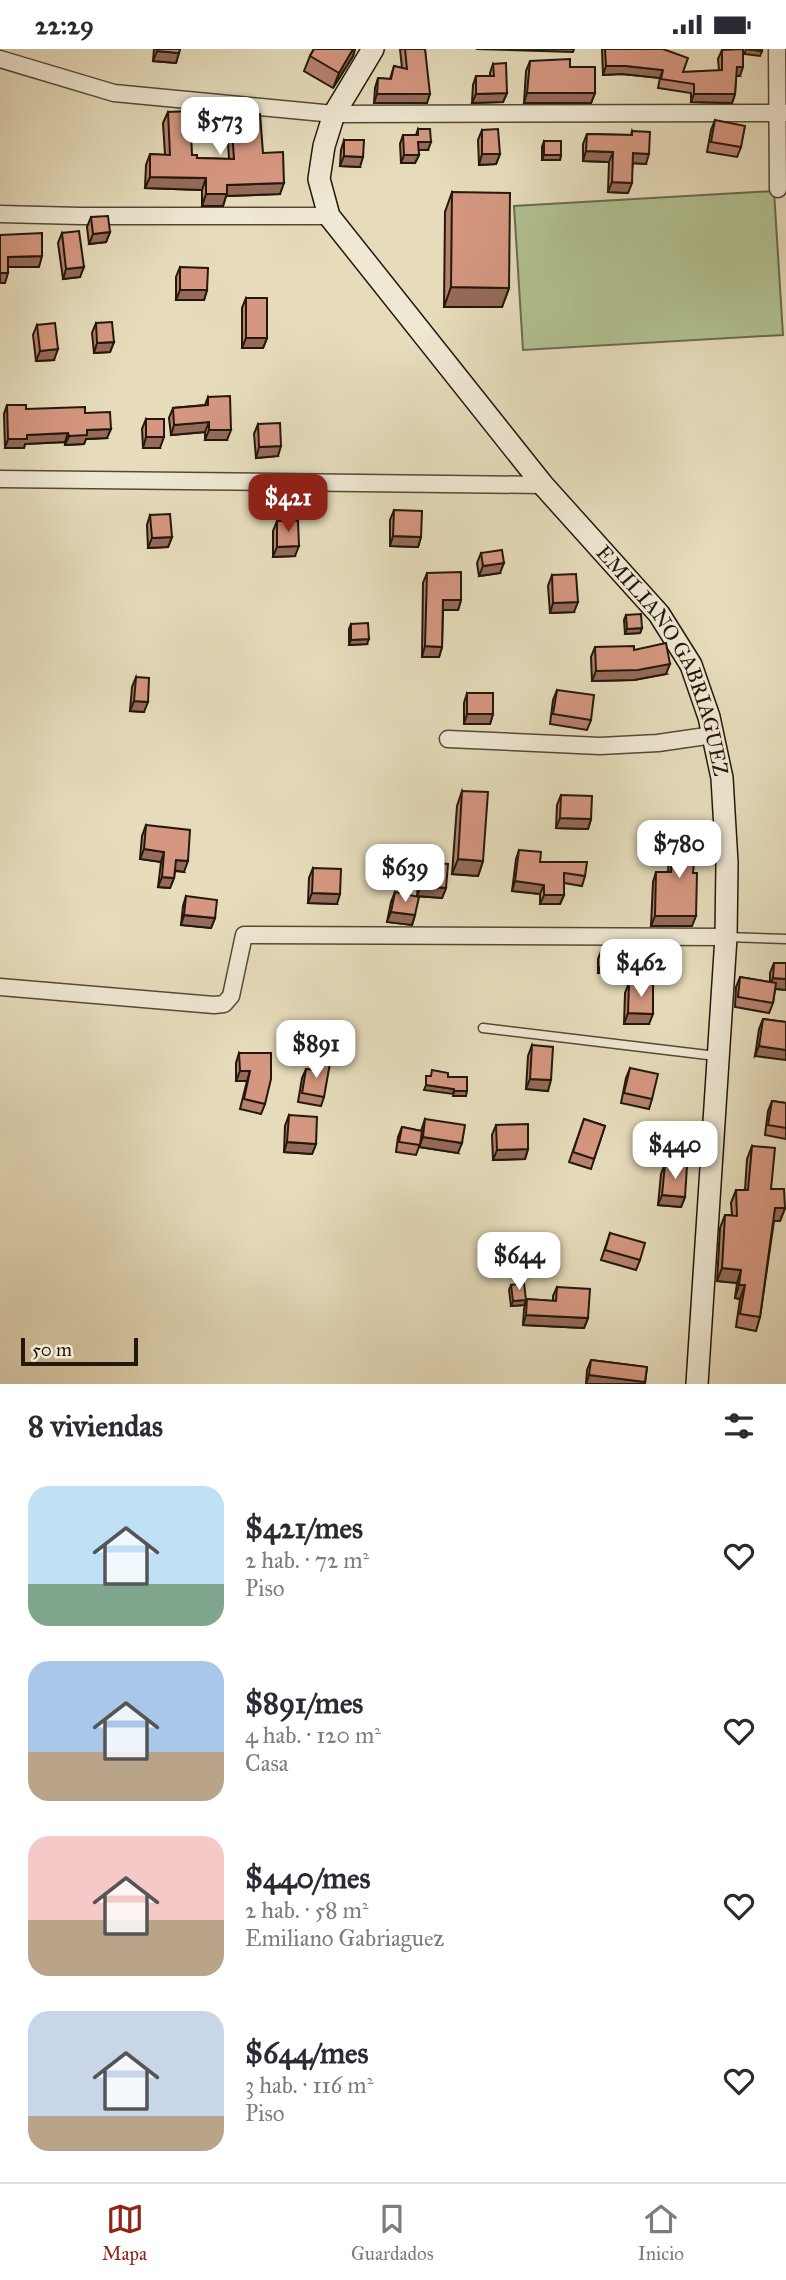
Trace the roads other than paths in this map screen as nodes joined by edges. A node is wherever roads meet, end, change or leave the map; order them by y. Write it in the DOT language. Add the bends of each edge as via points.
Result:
graph roads {
  1 [pos="373,49"];
  2 [pos="777,49"];
  3 [pos="0,59"];
  4 [pos="782,113"];
  5 [pos="334,114"];
  6 [pos="778,189"];
  7 [pos="0,214"];
  8 [pos="329,216"];
  9 [pos="0,479"];
  10 [pos="542,485"];
  11 [pos="713,735"];
  12 [pos="449,739"];
  13 [pos="726,937"];
  14 [pos="786,939"];
  15 [pos="0,987"];
  16 [pos="483,1028"];
  17 [pos="719,1056"];
  18 [pos="698,1384"];
  1 -- 5 [label="main road, EMILIANO GABRIAGUEZ"];
  2 -- 4 [label="street"];
  3 -- 5 [label="street" via="114,93"];
  4 -- 5 [label="street"];
  4 -- 6 [label="street"];
  5 -- 8 [label="main road, EMILIANO GABRIAGUEZ" via="319,179"];
  7 -- 8 [label="street"];
  8 -- 10 [label="main road, EMILIANO GABRIAGUEZ"];
  9 -- 10 [label="street"];
  10 -- 11 [label="main road, EMILIANO GABRIAGUEZ" via="659,614 691,665"];
  11 -- 12 [label="street" via="600,746"];
  11 -- 13 [label="main road, EMILIANO GABRIAGUEZ" via="722,778"];
  13 -- 14 [label="lane"];
  13 -- 15 [label="street" via="244,935 231,996 224,1004"];
  13 -- 17 [label="main road, EMILIANO GABRIAGUEZ"];
  16 -- 17 [label="lane"];
  17 -- 18 [label="main road, EMILIANO GABRIAGUEZ"];
}
